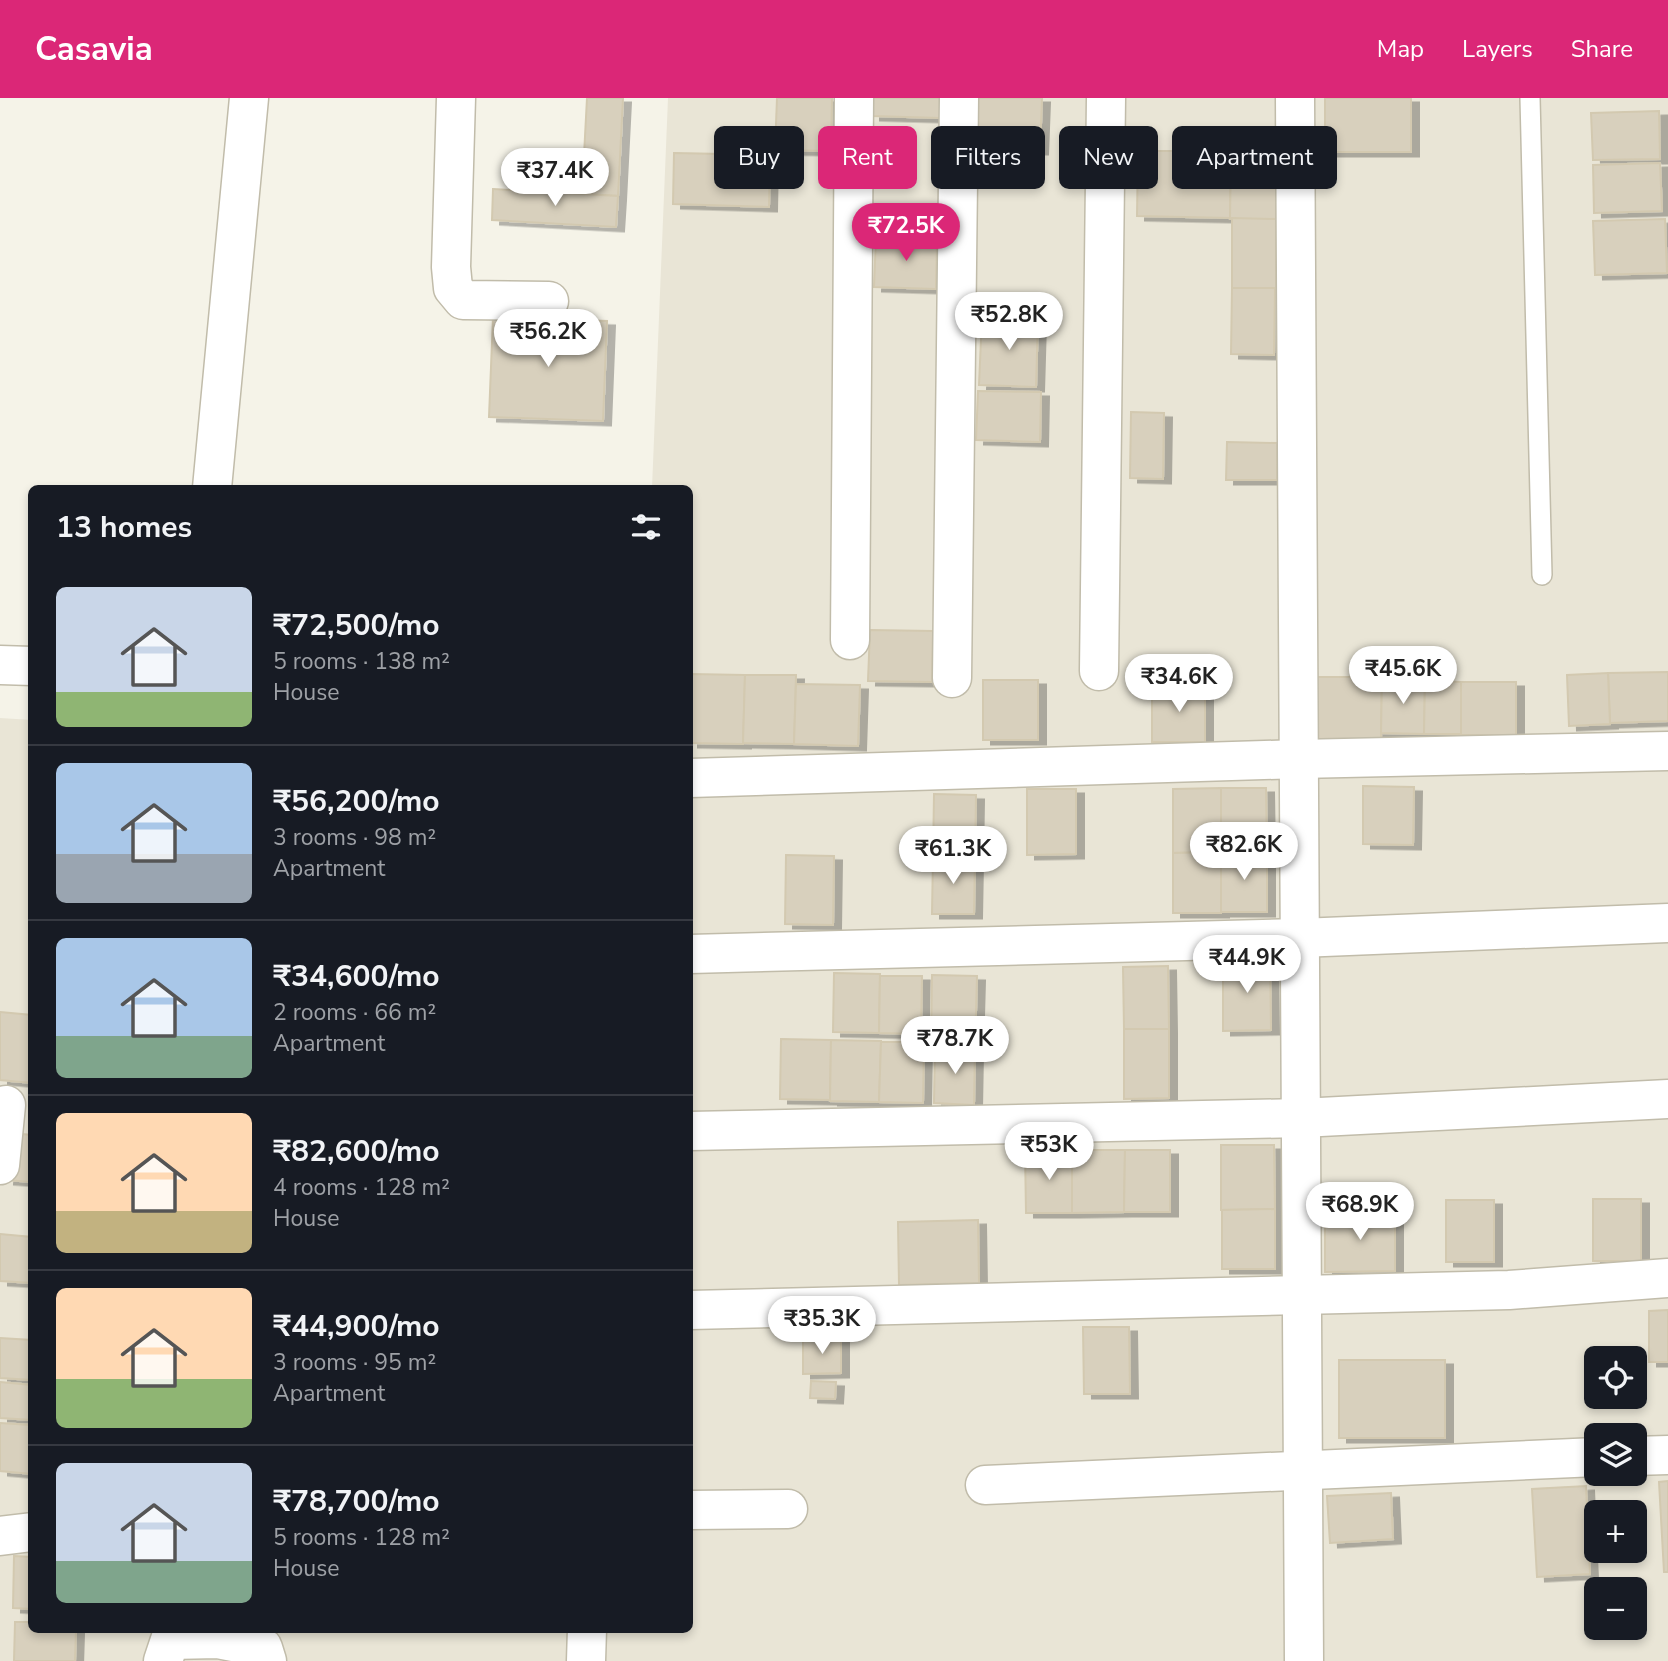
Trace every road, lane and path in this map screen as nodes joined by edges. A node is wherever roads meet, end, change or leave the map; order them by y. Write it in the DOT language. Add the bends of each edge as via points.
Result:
graph roads {
  1 [pos="249,98"];
  2 [pos="456,98"];
  3 [pos="854,98"];
  4 [pos="959,98"];
  5 [pos="1106,98"];
  6 [pos="1295,98"];
  7 [pos="1530,98"];
  8 [pos="549,301"];
  9 [pos="212,485"];
  10 [pos="1542,575"];
  11 [pos="850,640"];
  12 [pos="0,665"];
  13 [pos="28,667"];
  14 [pos="1099,671"];
  15 [pos="952,678"];
  16 [pos="1668,751"];
  17 [pos="1298,759"];
  18 [pos="693,778"];
  19 [pos="1668,923"];
  20 [pos="1300,938"];
  21 [pos="693,954"];
  22 [pos="1668,1099"];
  23 [pos="13,1105"];
  24 [pos="1301,1118"];
  25 [pos="693,1131"];
  26 [pos="0,1165"];
  27 [pos="1668,1278"];
  28 [pos="1302,1295"];
  29 [pos="693,1310"];
  30 [pos="1668,1454"];
  31 [pos="1647,1455"];
  32 [pos="1584,1458"];
  33 [pos="1303,1470"];
  34 [pos="985,1485"];
  35 [pos="788,1509"];
  36 [pos="693,1510"];
  37 [pos="28,1532"];
  38 [pos="0,1536"];
  39 [pos="587,1633"];
  40 [pos="163,1661"];
  41 [pos="267,1661"];
  42 [pos="586,1661"];
  43 [pos="1304,1661"];
  1 -- 9 [label="street"];
  2 -- 8 [label="street" via="453,288 463,300"];
  3 -- 11 [label="street"];
  4 -- 15 [label="street"];
  5 -- 14 [label="street"];
  6 -- 17 [label="street"];
  7 -- 10 [label="lane"];
  12 -- 13 [label="street"];
  16 -- 17 [label="street"];
  17 -- 18 [label="street"];
  17 -- 20 [label="street"];
  19 -- 20 [label="street"];
  20 -- 21 [label="street"];
  20 -- 24 [label="street"];
  22 -- 24 [label="street"];
  23 -- 26 [label="street"];
  24 -- 25 [label="street"];
  24 -- 28 [label="street"];
  27 -- 28 [label="street" via="1509,1290"];
  28 -- 29 [label="street"];
  28 -- 33 [label="street"];
  30 -- 31 [label="street"];
  32 -- 33 [label="street"];
  33 -- 34 [label="street"];
  33 -- 43 [label="street"];
  35 -- 36 [label="street"];
  37 -- 38 [label="street"];
  39 -- 42 [label="street"];
  40 -- 41 [label="street" via="170,1640 218,1639 263,1648"];
}
